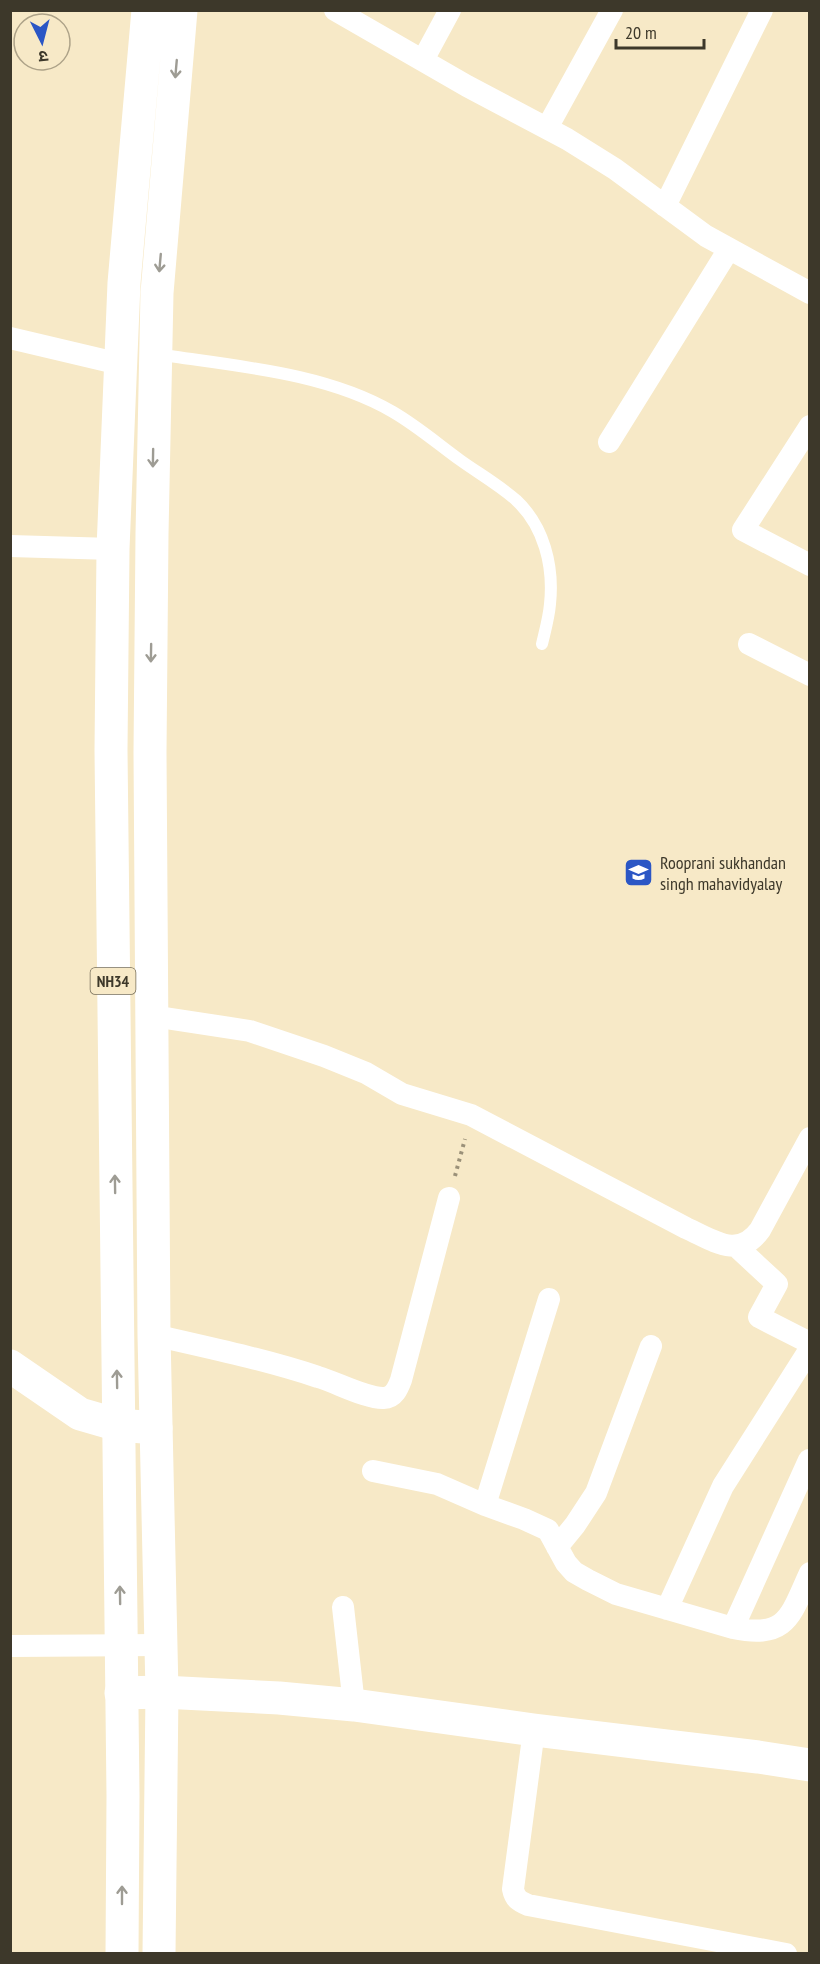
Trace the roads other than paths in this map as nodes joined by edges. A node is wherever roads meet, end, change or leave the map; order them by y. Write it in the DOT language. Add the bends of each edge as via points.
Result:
graph roads {
  1 [pos="148,10"];
  2 [pos="181,10"];
  3 [pos="335,10"];
  4 [pos="450,10"];
  5 [pos="612,10"];
  6 [pos="762,10"];
  7 [pos="423,60"];
  8 [pos="547,128"];
  9 [pos="665,206"];
  10 [pos="729,249"];
  11 [pos="810,293"];
  12 [pos="10,338"];
  13 [pos="155,354"];
  14 [pos="120,364"];
  15 [pos="810,426"];
  16 [pos="609,442"];
  17 [pos="10,546"];
  18 [pos="113,549"];
  19 [pos="810,565"];
  20 [pos="542,644"];
  21 [pos="749,644"];
  22 [pos="810,675"];
  23 [pos="111,750"];
  24 [pos="150,753"];
  25 [pos="152,1016"];
  26 [pos="810,1138"];
  27 [pos="449,1198"];
  28 [pos="737,1247"];
  29 [pos="549,1299"];
  30 [pos="153,1335"];
  31 [pos="810,1343"];
  32 [pos="651,1346"];
  33 [pos="810,1349"];
  34 [pos="10,1366"];
  35 [pos="118,1425"];
  36 [pos="156,1428"];
  37 [pos="809,1460"];
  38 [pos="373,1471"];
  39 [pos="485,1505"];
  40 [pos="557,1547"];
  41 [pos="810,1573"];
  42 [pos="343,1607"];
  43 [pos="667,1609"];
  44 [pos="733,1628"];
  45 [pos="161,1645"];
  46 [pos="10,1646"];
  47 [pos="121,1646"];
  48 [pos="162,1692"];
  49 [pos="121,1693"];
  50 [pos="354,1705"];
  51 [pos="534,1730"];
  52 [pos="810,1765"];
  53 [pos="122,1953"];
  54 [pos="159,1953"];
  55 [pos="786,1953"];
  1 -- 14 [label="main road, NH34"];
  2 -- 13 [label="main road, NH34, one-way"];
  3 -- 7 [label="street"];
  4 -- 7 [label="street"];
  5 -- 8 [label="street"];
  6 -- 9 [label="street"];
  7 -- 8 [label="street"];
  8 -- 9 [label="street" via="615,169"];
  9 -- 10 [label="street"];
  10 -- 11 [label="street"];
  10 -- 16 [label="street"];
  12 -- 14 [label="street"];
  13 -- 20 [label="lane" via="282,374 371,401 394,413 515,500 536,525 549,566 550,604"];
  13 -- 24 [label="main road, NH34, one-way"];
  14 -- 18 [label="main road, NH34"];
  15 -- 19 [label="street" via="743,530"];
  17 -- 18 [label="street"];
  18 -- 23 [label="main road, NH34"];
  21 -- 22 [label="street"];
  23 -- 24 [label="main road"];
  35 -- 23 [label="main road, NH34, one-way"];
  24 -- 25 [label="main road, NH34"];
  25 -- 28 [label="street" via="250,1031 324,1056 366,1073 402,1094 471,1115 686,1228"];
  25 -- 30 [label="main road, NH34"];
  26 -- 28 [label="street" via="760,1230 753,1240"];
  27 -- 30 [label="street" via="401,1380 392,1396 373,1397 319,1377"];
  28 -- 31 [label="street" via="777,1284 759,1317"];
  29 -- 39 [label="street"];
  30 -- 36 [label="main road, NH34"];
  32 -- 40 [label="street" via="596,1493"];
  33 -- 43 [label="street" via="723,1486"];
  34 -- 35 [label="main road" via="80,1414"];
  35 -- 36 [label="main road"];
  47 -- 35 [label="main road, NH34, one-way"];
  36 -- 45 [label="main road, NH34"];
  37 -- 44 [label="street"];
  38 -- 39 [label="street" via="438,1484"];
  39 -- 40 [label="street" via="548,1530"];
  40 -- 43 [label="street" via="574,1572 588,1580 616,1594"];
  41 -- 44 [label="street" via="786,1622 766,1631"];
  42 -- 50 [label="street"];
  43 -- 44 [label="street"];
  45 -- 47 [label="street"];
  45 -- 48 [label="main road, NH34"];
  46 -- 47 [label="street"];
  47 -- 49 [label="main road, NH34"];
  48 -- 49 [label="main road"];
  48 -- 50 [label="main road"];
  48 -- 54 [label="main road, NH34"];
  53 -- 49 [label="main road, NH34, one-way"];
  50 -- 51 [label="main road"];
  51 -- 52 [label="main road"];
  51 -- 55 [label="street" via="514,1897 528,1905"];
}
